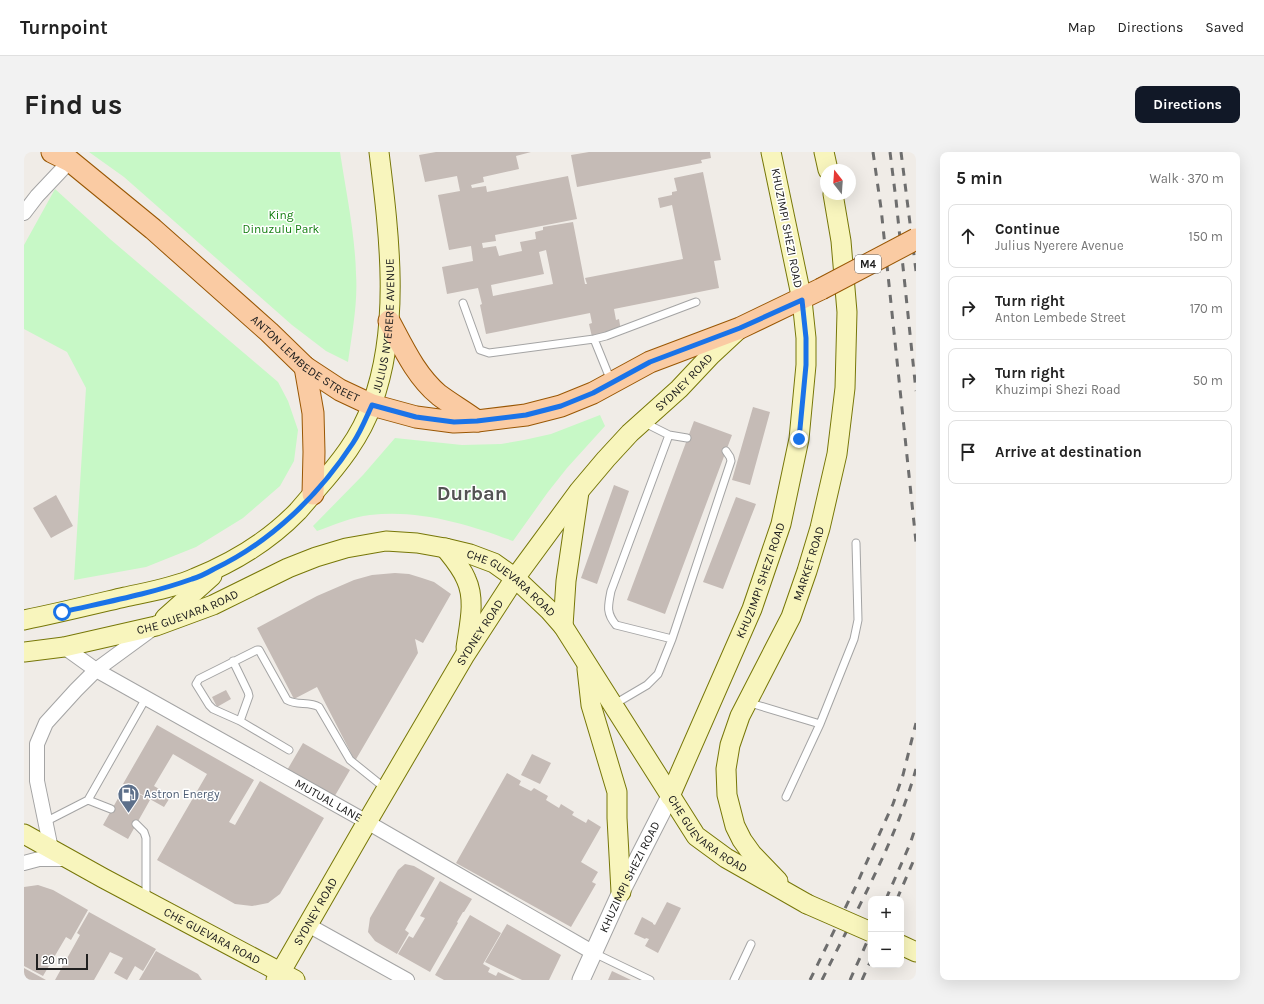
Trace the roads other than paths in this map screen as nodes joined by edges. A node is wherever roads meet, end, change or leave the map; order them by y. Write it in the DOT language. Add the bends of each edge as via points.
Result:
graph roads {
  1 [pos="52,152"];
  2 [pos="379,152"];
  3 [pos="771,152"];
  4 [pos="824,152"];
  5 [pos="70,161"];
  6 [pos="827,164"];
  7 [pos="833,200"];
  8 [pos="24,213"];
  9 [pos="916,240"];
  10 [pos="802,300"];
  11 [pos="696,302"];
  12 [pos="463,303"];
  13 [pos="389,321"];
  14 [pos="740,328"];
  15 [pos="594,339"];
  16 [pos="305,367"];
  17 [pos="612,383"];
  18 [pos="372,405"];
  19 [pos="477,421"];
  20 [pos="643,422"];
  21 [pos="669,435"];
  22 [pos="687,438"];
  23 [pos="726,451"];
  24 [pos="579,491"];
  25 [pos="313,494"];
  26 [pos="856,543"];
  27 [pos="445,548"];
  28 [pos="228,562"];
  29 [pos="515,578"];
  30 [pos="24,620"];
  31 [pos="156,626"];
  32 [pos="563,626"];
  33 [pos="672,640"];
  34 [pos="64,647"];
  35 [pos="24,652"];
  36 [pos="465,655"];
  37 [pos="233,661"];
  38 [pos="587,665"];
  39 [pos="96,670"];
  40 [pos="146,698"];
  41 [pos="747,702"];
  42 [pos="612,705"];
  43 [pos="240,721"];
  44 [pos="820,724"];
  45 [pos="289,750"];
  46 [pos="386,789"];
  47 [pos="670,796"];
  48 [pos="786,797"];
  49 [pos="88,800"];
  50 [pos="111,809"];
  51 [pos="45,822"];
  52 [pos="366,822"];
  53 [pos="136,824"];
  54 [pos="24,834"];
  55 [pos="50,849"];
  56 [pos="69,859"];
  57 [pos="24,862"];
  58 [pos="621,892"];
  59 [pos="146,901"];
  60 [pos="801,901"];
  61 [pos="308,925"];
  62 [pos="868,931"];
  63 [pos="751,944"];
  64 [pos="904,946"];
  65 [pos="916,952"];
  66 [pos="594,953"];
  67 [pos="284,977"];
  68 [pos="407,980"];
  69 [pos="581,980"];
  70 [pos="650,980"];
  71 [pos="734,980"];
  1 -- 5 [label="main road, ANTON LEMBEDE STREET"];
  2 -- 13 [label="main road, JULIUS NYERERE AVENUE" via="389,256"];
  3 -- 10 [label="main road, KHUZIMPI SHEZI ROAD"];
  4 -- 6 [label="main road"];
  5 -- 8 [label="street"];
  5 -- 16 [label="main road, ANTON LEMBEDE STREET" via="153,229"];
  7 -- 41 [label="main road, MARKET ROAD" via="841,241 847,312 845,388 837,454 820,528 791,617"];
  9 -- 10 [label="main road, ANTON LEMBEDE STREET / M4, bridge"];
  10 -- 14 [label="main road, ANTON LEMBEDE STREET / M4"];
  10 -- 47 [label="main road, KHUZIMPI SHEZI ROAD" via="806,365 799,439 781,524 752,609"];
  11 -- 15 [label="lane" via="618,333"];
  12 -- 15 [label="lane" via="478,346 483,351 495,353"];
  13 -- 18 [label="main road, JULIUS NYERERE AVENUE" via="386,356"];
  13 -- 19 [label="main road" via="420,376 438,394"];
  14 -- 17 [label="main road, ANTON LEMBEDE STREET / M4" via="650,362"];
  14 -- 20 [label="main road, SYDNEY ROAD"];
  15 -- 17 [label="lane"];
  16 -- 18 [label="main road, ANTON LEMBEDE STREET" via="340,390"];
  16 -- 25 [label="main road" via="313,413"];
  17 -- 19 [label="main road, ANTON LEMBEDE STREET / M4" via="561,406 526,415"];
  18 -- 19 [label="main road, ANTON LEMBEDE STREET / M4" via="416,417 454,422"];
  18 -- 25 [label="main road, JULIUS NYERERE AVENUE" via="353,443"];
  20 -- 21 [label="lane"];
  20 -- 24 [label="main road, SYDNEY ROAD"];
  21 -- 22 [label="lane"];
  21 -- 33 [label="lane" via="611,592 608,612 616,625"];
  23 -- 33 [label="lane" via="732,461"];
  24 -- 29 [label="main road, SYDNEY ROAD"];
  24 -- 32 [label="main road" via="567,573"];
  25 -- 28 [label="main road, JULIUS NYERERE AVENUE" via="280,527"];
  26 -- 44 [label="lane" via="858,620 854,639"];
  27 -- 29 [label="main road, CHE GUEVARA ROAD" via="494,563"];
  27 -- 31 [label="main road, CHE GUEVARA ROAD" via="386,541 346,548 288,568 213,605"];
  27 -- 36 [label="main road" via="462,569 470,593 471,616"];
  28 -- 30 [label="main road, JULIUS NYERERE AVENUE" via="193,579 158,590"];
  28 -- 31 [label="main road"];
  29 -- 32 [label="main road, CHE GUEVARA ROAD"];
  29 -- 36 [label="main road, SYDNEY ROAD"];
  31 -- 34 [label="main road, CHE GUEVARA ROAD"];
  31 -- 39 [label="street"];
  32 -- 38 [label="main road, CHE GUEVARA ROAD"];
  33 -- 42 [label="lane" via="658,674 647,685"];
  34 -- 35 [label="main road, CHE GUEVARA ROAD"];
  34 -- 39 [label="street, MUTUAL LANE"];
  36 -- 46 [label="main road, SYDNEY ROAD"];
  37 -- 43 [label="lane" via="249,696"];
  37 -- 43 [label="lane" via="200,678 196,684 213,709"];
  37 -- 46 [label="lane" via="259,650 287,700 320,707 350,760"];
  38 -- 42 [label="main road, CHE GUEVARA ROAD"];
  38 -- 58 [label="main road" via="591,705 617,792"];
  39 -- 40 [label="street, MUTUAL LANE"];
  39 -- 51 [label="street" via="46,723 37,744 37,781"];
  40 -- 49 [label="lane"];
  40 -- 52 [label="street, MUTUAL LANE"];
  41 -- 44 [label="lane"];
  41 -- 60 [label="main road, MARKET ROAD" via="730,745 726,769 727,795 735,826 752,854"];
  42 -- 47 [label="main road, CHE GUEVARA ROAD"];
  43 -- 45 [label="lane"];
  44 -- 48 [label="lane"];
  46 -- 52 [label="main road, SYDNEY ROAD"];
  47 -- 58 [label="street, KHUZIMPI SHEZI ROAD"];
  47 -- 60 [label="main road, CHE GUEVARA ROAD" via="696,836 726,858"];
  49 -- 50 [label="lane"];
  49 -- 51 [label="lane"];
  51 -- 55 [label="street"];
  52 -- 61 [label="main road, SYDNEY ROAD"];
  52 -- 66 [label="street, MUTUAL LANE"];
  53 -- 59 [label="lane" via="146,838"];
  54 -- 55 [label="main road, CHE GUEVARA ROAD"];
  55 -- 56 [label="main road, CHE GUEVARA ROAD"];
  56 -- 57 [label="street"];
  56 -- 59 [label="main road, CHE GUEVARA ROAD"];
  58 -- 66 [label="street, KHUZIMPI SHEZI ROAD"];
  59 -- 67 [label="main road, CHE GUEVARA ROAD"];
  60 -- 62 [label="main road, CHE GUEVARA ROAD, bridge"];
  61 -- 67 [label="main road, SYDNEY ROAD"];
  61 -- 68 [label="street"];
  63 -- 71 [label="lane"];
  64 -- 65 [label="main road"];
  66 -- 69 [label="street, KHUZIMPI SHEZI ROAD"];
  66 -- 70 [label="lane"];
}
